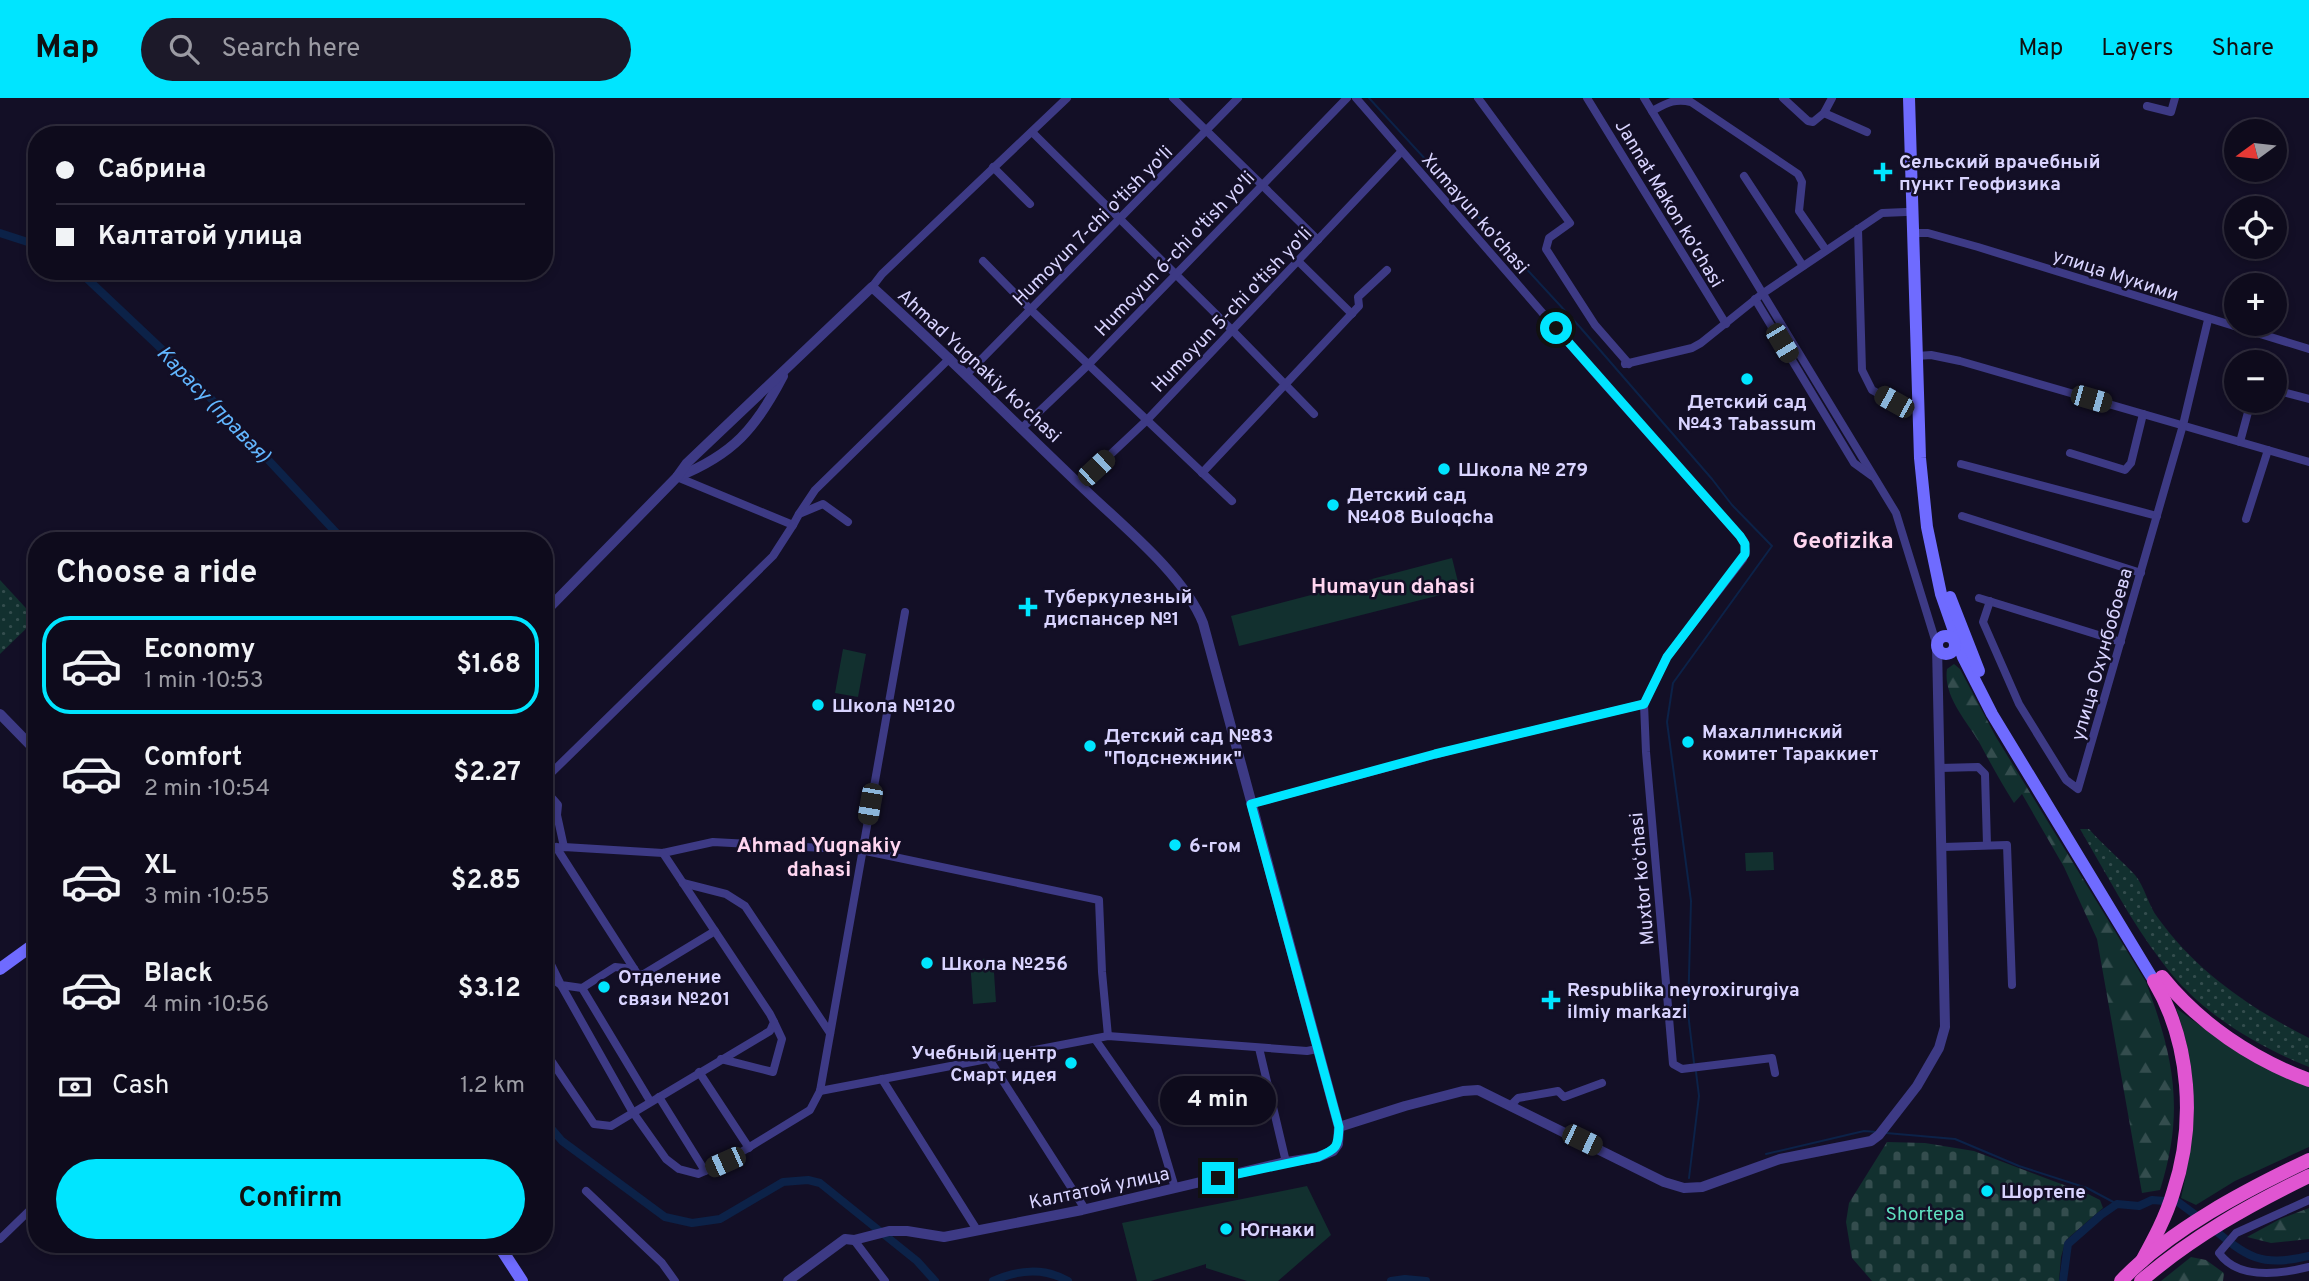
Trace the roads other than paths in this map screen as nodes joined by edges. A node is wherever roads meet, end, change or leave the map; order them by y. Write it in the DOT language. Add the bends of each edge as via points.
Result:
graph roads {
  1 [pos="1067,98"];
  2 [pos="1173,98"];
  3 [pos="1238,98"];
  4 [pos="1347,98"];
  5 [pos="1356,98"];
  6 [pos="1478,98"];
  7 [pos="1587,98"];
  8 [pos="1644,98"];
  9 [pos="1783,98"];
  10 [pos="1832,98"];
  11 [pos="1909,98"];
  12 [pos="1917,98"];
  13 [pos="2175,98"];
  14 [pos="1690,100"];
  15 [pos="2147,106"];
  16 [pos="1652,111"];
  17 [pos="1824,113"];
  18 [pos="1207,131"];
  19 [pos="1032,132"];
  20 [pos="1867,132"];
  21 [pos="1401,152"];
  22 [pos="992,167"];
  23 [pos="1744,176"];
  24 [pos="1262,185"];
  25 [pos="1030,204"];
  26 [pos="1906,212"];
  27 [pos="1120,220"];
  28 [pos="1858,229"];
  29 [pos="1917,233"];
  30 [pos="1318,240"];
  31 [pos="1826,250"];
  32 [pos="983,261"];
  33 [pos="1298,261"];
  34 [pos="1803,266"];
  35 [pos="1387,270"];
  36 [pos="1176,274"];
  37 [pos="872,288"];
  38 [pos="1759,296"];
  39 [pos="1031,310"];
  40 [pos="1352,314"];
  41 [pos="2208,320"];
  42 [pos="1726,324"];
  43 [pos="1232,330"];
  44 [pos="2309,349"];
  45 [pos="1921,356"];
  46 [pos="950,358"];
  47 [pos="1088,365"];
  48 [pos="787,368"];
  49 [pos="967,374"];
  50 [pos="1286,385"];
  51 [pos="2287,393"];
  52 [pos="2309,399"];
  53 [pos="1894,402"];
  54 [pos="2248,413"];
  55 [pos="1314,414"];
  56 [pos="2143,414"];
  57 [pos="1147,420"];
  58 [pos="2183,425"];
  59 [pos="1022,428"];
  60 [pos="2240,442"];
  61 [pos="2268,450"];
  62 [pos="2070,453"];
  63 [pos="2309,462"];
  64 [pos="1961,464"];
  65 [pos="1202,472"];
  66 [pos="677,477"];
  67 [pos="1079,484"];
  68 [pos="1232,501"];
  69 [pos="799,514"];
  70 [pos="1962,516"];
  71 [pos="2157,516"];
  72 [pos="2246,519"];
  73 [pos="848,522"];
  74 [pos="793,525"];
  75 [pos="2141,573"];
  76 [pos="1979,598"];
  77 [pos="1990,601"];
  78 [pos="553,604"];
  79 [pos="905,612"];
  80 [pos="1954,642"];
  81 [pos="2121,642"];
  82 [pos="1644,704"];
  83 [pos="0,705"];
  84 [pos="0,715"];
  85 [pos="28,733"];
  86 [pos="28,743"];
  87 [pos="553,766"];
  88 [pos="1940,768"];
  89 [pos="553,799"];
  90 [pos="1251,804"];
  91 [pos="1987,845"];
  92 [pos="553,847"];
  93 [pos="560,847"];
  94 [pos="1943,847"];
  95 [pos="861,850"];
  96 [pos="663,853"];
  97 [pos="683,883"];
  98 [pos="715,931"];
  99 [pos="28,948"];
  100 [pos="0,968"];
  101 [pos="553,969"];
  102 [pos="634,969"];
  103 [pos="553,979"];
  104 [pos="2158,979"];
  105 [pos="561,985"];
  106 [pos="2012,985"];
  107 [pos="582,988"];
  108 [pos="774,1023"];
  109 [pos="830,1033"];
  110 [pos="1108,1036"];
  111 [pos="1095,1039"];
  112 [pos="1259,1048"];
  113 [pos="1317,1049"];
  114 [pos="721,1059"];
  115 [pos="989,1059"];
  116 [pos="553,1063"];
  117 [pos="699,1072"];
  118 [pos="1774,1073"];
  119 [pos="882,1079"];
  120 [pos="2309,1080"];
  121 [pos="1601,1083"];
  122 [pos="820,1091"];
  123 [pos="659,1097"];
  124 [pos="650,1101"];
  125 [pos="1511,1105"];
  126 [pos="632,1111"];
  127 [pos="1339,1127"];
  128 [pos="749,1148"];
  129 [pos="1333,1151"];
  130 [pos="2309,1160"];
  131 [pos="1286,1162"];
  132 [pos="705,1171"];
  133 [pos="2309,1176"];
  134 [pos="1175,1188"];
  135 [pos="586,1191"];
  136 [pos="2309,1200"];
  137 [pos="1085,1209"];
  138 [pos="28,1212"];
  139 [pos="2207,1223"];
  140 [pos="977,1230"];
  141 [pos="0,1239"];
  142 [pos="855,1240"];
  143 [pos="495,1253"];
  144 [pos="504,1253"];
  145 [pos="2142,1261"];
  146 [pos="2309,1267"];
  147 [pos="513,1281"];
  148 [pos="522,1281"];
  149 [pos="675,1281"];
  150 [pos="790,1281"];
  151 [pos="885,1281"];
  152 [pos="2121,1281"];
  153 [pos="2141,1281"];
  1 -- 19 [label="street, Ahmad Yugnakiy ko'chasi"];
  2 -- 18 [label="street"];
  3 -- 18 [label="street, Humoyun 7-chi o'tish yo'li"];
  4 -- 24 [label="street, Humoyun 6-chi o'tish yo'li"];
  5 -- 21 [label="street, Xumayun ko'chasi"];
  6 -- 42 [label="street" via="1570,223 1549,238 1546,249 1626,364 1692,348"];
  7 -- 42 [label="street, Jannat Makon ko'chasi"];
  8 -- 16 [label="street"];
  9 -- 17 [label="street" via="1808,121"];
  10 -- 17 [label="street"];
  11 -- 29 [label="main road"];
  12 -- 29 [label="main road"];
  13 -- 15 [label="street" via="2171,112"];
  14 -- 16 [label="street" via="1672,100"];
  14 -- 31 [label="street" via="1801,177 1799,211"];
  16 -- 38 [label="street"];
  17 -- 20 [label="street"];
  18 -- 24 [label="street"];
  18 -- 27 [label="street, Humoyun 7-chi o'tish yo'li"];
  19 -- 22 [label="street, Ahmad Yugnakiy ko'chasi"];
  19 -- 27 [label="street"];
  21 -- 30 [label="street, Humoyun 5-chi o'tish yo'li"];
  21 -- 82 [label="street, Xumayun ko'chasi" via="1742,538 1746,548 1743,559 1667,657"];
  22 -- 25 [label="street"];
  22 -- 37 [label="street, Ahmad Yugnakiy ko'chasi"];
  23 -- 34 [label="street"];
  24 -- 30 [label="street"];
  24 -- 36 [label="street, Humoyun 6-chi o'tish yo'li"];
  26 -- 28 [label="street" via="1882,213"];
  27 -- 36 [label="street"];
  27 -- 39 [label="street, Humoyun 7-chi o'tish yo'li"];
  28 -- 31 [label="street"];
  28 -- 53 [label="street" via="1862,370 1872,390"];
  29 -- 41 [label="street, улица Мукими" via="1978,247"];
  29 -- 45 [label="main road"];
  30 -- 33 [label="street, Humoyun 5-chi o'tish yo'li"];
  31 -- 34 [label="street"];
  32 -- 39 [label="street"];
  33 -- 40 [label="street"];
  33 -- 43 [label="street, Humoyun 5-chi o'tish yo'li"];
  34 -- 38 [label="street"];
  35 -- 40 [label="street" via="1359,297"];
  36 -- 43 [label="street"];
  36 -- 47 [label="street, Humoyun 6-chi o'tish yo'li"];
  37 -- 46 [label="street, Ahmad Yugnakiy ko'chasi"];
  37 -- 48 [label="street, Ahmad Yugnakiy ko'chasi"];
  38 -- 42 [label="street"];
  38 -- 80 [label="street" via="1854,463 1876,480 1896,513 1932,627 1936,634"];
  39 -- 47 [label="street"];
  39 -- 49 [label="street, Humoyun 7-chi o'tish yo'li"];
  40 -- 50 [label="street"];
  41 -- 44 [label="street, улица Мукими"];
  41 -- 58 [label="street, улица Охунбобоева"];
  43 -- 50 [label="street"];
  43 -- 57 [label="street, Humoyun 5-chi o'tish yo'li"];
  45 -- 56 [label="street" via="1960,361"];
  45 -- 80 [label="main road" via="1924,509"];
  46 -- 49 [label="street, Ahmad Yugnakiy ko'chasi"];
  46 -- 69 [label="street" via="815,490"];
  47 -- 57 [label="street"];
  47 -- 59 [label="street, Humoyun 6-chi o'tish yo'li"];
  48 -- 66 [label="street, Ahmad Yugnakiy ko'chasi"];
  48 -- 66 [label="street, Ahmad Yugnakiy ko'chasi" via="757,422 723,454"];
  49 -- 59 [label="street, Ahmad Yugnakiy ko'chasi"];
  50 -- 55 [label="street"];
  50 -- 65 [label="street"];
  51 -- 52 [label="street"];
  54 -- 60 [label="street"];
  56 -- 58 [label="street"];
  56 -- 62 [label="street" via="2131,463 2125,470"];
  57 -- 65 [label="street"];
  57 -- 67 [label="street, Humoyun 5-chi o'tish yo'li"];
  58 -- 60 [label="street"];
  58 -- 71 [label="street, улица Охунбобоева"];
  59 -- 67 [label="street, Ahmad Yugnakiy ko'chasi"];
  60 -- 61 [label="street"];
  61 -- 63 [label="street"];
  61 -- 72 [label="street"];
  64 -- 71 [label="street"];
  65 -- 68 [label="street"];
  66 -- 74 [label="street"];
  66 -- 78 [label="street, Ahmad Yugnakiy ko'chasi"];
  67 -- 90 [label="street, Ahmad Yugnakiy ko'chasi" via="1148,551 1195,607 1212,652"];
  69 -- 73 [label="street" via="822,504"];
  69 -- 74 [label="street"];
  70 -- 75 [label="street"];
  71 -- 75 [label="street, улица Охунбобоева"];
  74 -- 87 [label="street" via="773,556"];
  75 -- 81 [label="street, улица Охунбобоева"];
  76 -- 77 [label="street"];
  77 -- 81 [label="street"];
  77 -- 81 [label="street, улица Охунбобоева" via="1983,622 2019,704 2066,780 2078,789"];
  79 -- 95 [label="street"];
  80 -- 88 [label="street" via="1938,669"];
  80 -- 104 [label="main road" via="1988,690"];
  82 -- 90 [label="street"];
  82 -- 118 [label="street, Muxtor koʻchasi" via="1673,1065 1684,1069 1772,1058"];
  83 -- 85 [label="street"];
  84 -- 86 [label="street"];
  88 -- 91 [label="street" via="1978,766 1985,774"];
  88 -- 94 [label="street"];
  89 -- 93 [label="street" via="558,805"];
  90 -- 113 [label="street, Ahmad Yugnakiy ko'chasi"];
  91 -- 94 [label="street"];
  91 -- 106 [label="street" via="2007,845"];
  92 -- 93 [label="street"];
  93 -- 96 [label="street"];
  93 -- 102 [label="street"];
  94 -- 125 [label="street" via="1944,1032 1917,1086 1879,1135 1868,1142 1780,1159 1707,1185 1684,1188"];
  95 -- 96 [label="street" via="713,842"];
  95 -- 109 [label="street"];
  95 -- 110 [label="street" via="1099,900"];
  96 -- 97 [label="street"];
  97 -- 98 [label="street"];
  97 -- 109 [label="street" via="726,894 746,906"];
  98 -- 102 [label="street" via="640,976"];
  98 -- 108 [label="street"];
  99 -- 100 [label="main road"];
  101 -- 105 [label="street"];
  102 -- 107 [label="street" via="615,967"];
  103 -- 105 [label="street"];
  104 -- 120 [label="highway" via="2231,1040"];
  104 -- 145 [label="highway" via="2180,1048 2186,1084 2185,1135 2168,1208"];
  105 -- 107 [label="street"];
  105 -- 126 [label="street"];
  107 -- 124 [label="street"];
  108 -- 114 [label="street" via="771,1031"];
  108 -- 114 [label="street" via="782,1039 773,1072"];
  109 -- 122 [label="street"];
  110 -- 111 [label="street"];
  110 -- 112 [label="street"];
  111 -- 115 [label="street"];
  111 -- 134 [label="street" via="1157,1128"];
  112 -- 113 [label="street"];
  112 -- 131 [label="street"];
  113 -- 127 [label="street, Ahmad Yugnakiy ko'chasi"];
  114 -- 117 [label="street"];
  115 -- 119 [label="street"];
  115 -- 137 [label="street"];
  116 -- 126 [label="street" via="594,1124 611,1126"];
  117 -- 123 [label="street"];
  117 -- 128 [label="street"];
  119 -- 122 [label="street"];
  119 -- 140 [label="street"];
  121 -- 125 [label="street" via="1564,1097 1558,1091 1518,1098"];
  122 -- 128 [label="street" via="810,1110"];
  123 -- 124 [label="street"];
  123 -- 132 [label="street"];
  124 -- 126 [label="street"];
  125 -- 127 [label="street" via="1481,1091 1466,1090"];
  126 -- 132 [label="street" via="666,1159 679,1169 698,1174"];
  127 -- 129 [label="street, Ahmad Yugnakiy ko'chasi"];
  128 -- 132 [label="street"];
  129 -- 131 [label="street, Калтатой улица"];
  130 -- 139 [label="highway"];
  131 -- 134 [label="street, Калтатой улица"];
  133 -- 139 [label="highway"];
  134 -- 137 [label="street, Калтатой улица"];
  135 -- 149 [label="street"];
  136 -- 146 [label="street" via="2236,1233 2219,1254 2228,1264 2244,1270 2282,1272"];
  137 -- 140 [label="street, Калтатой улица"];
  138 -- 141 [label="street"];
  139 -- 145 [label="highway"];
  139 -- 153 [label="highway"];
  140 -- 142 [label="street, Калтатой улица" via="944,1237 889,1231"];
  142 -- 150 [label="street, Калтатой улица" via="845,1239"];
  142 -- 151 [label="street"];
  143 -- 147 [label="main road"];
  144 -- 148 [label="main road"];
  145 -- 152 [label="highway"];
}
